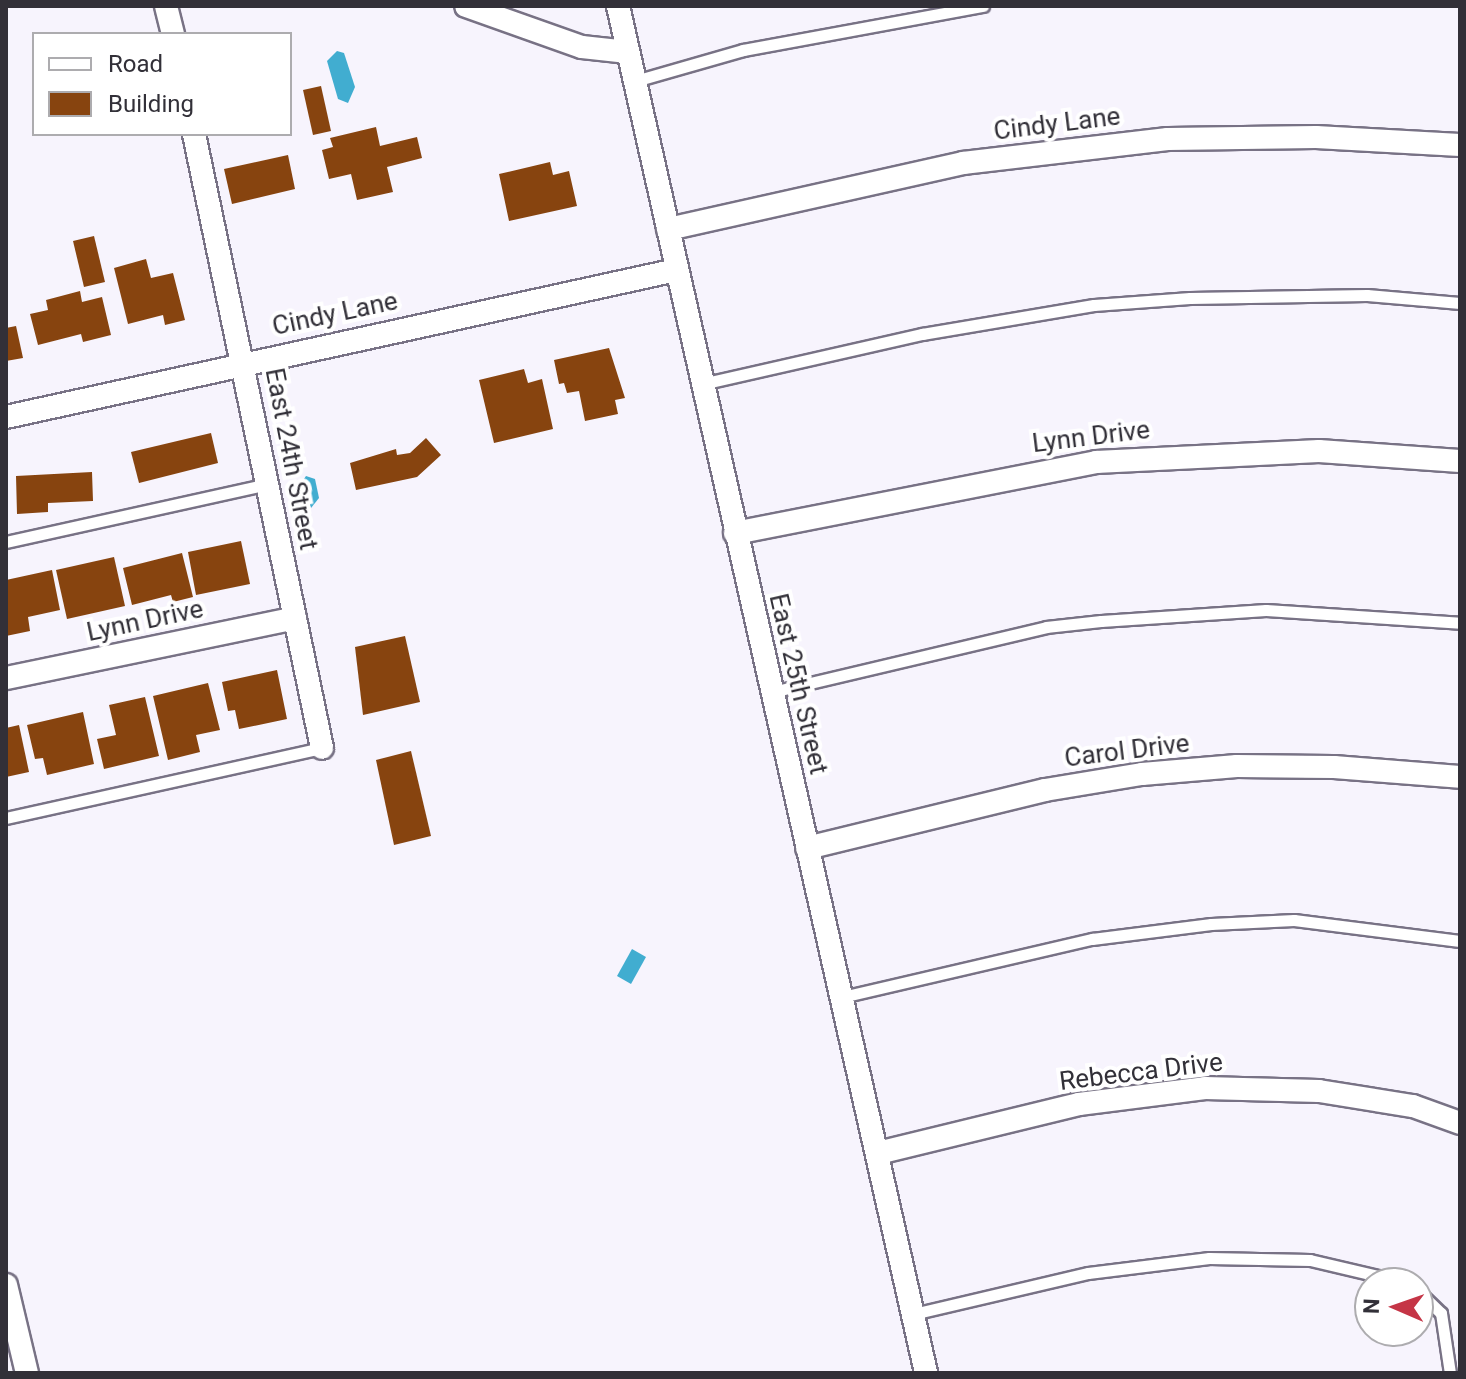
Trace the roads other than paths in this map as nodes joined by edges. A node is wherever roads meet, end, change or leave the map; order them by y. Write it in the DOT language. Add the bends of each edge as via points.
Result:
graph roads {
  1 [pos="166,6"];
  2 [pos="466,6"];
  3 [pos="618,6"];
  4 [pos="983,6"];
  5 [pos="172,32"];
  6 [pos="628,52"];
  7 [pos="635,81"];
  8 [pos="194,136"];
  9 [pos="1460,145"];
  10 [pos="668,229"];
  11 [pos="676,270"];
  12 [pos="1460,303"];
  13 [pos="244,362"];
  14 [pos="702,384"];
  15 [pos="6,417"];
  16 [pos="1460,461"];
  17 [pos="268,484"];
  18 [pos="735,533"];
  19 [pos="6,542"];
  20 [pos="295,618"];
  21 [pos="1460,623"];
  22 [pos="6,678"];
  23 [pos="771,692"];
  24 [pos="322,748"];
  25 [pos="1460,777"];
  26 [pos="6,818"];
  27 [pos="807,848"];
  28 [pos="1460,941"];
  29 [pos="842,997"];
  30 [pos="1460,1123"];
  31 [pos="878,1153"];
  32 [pos="1354,1270"];
  33 [pos="6,1285"];
  34 [pos="1434,1306"];
  35 [pos="913,1314"];
  36 [pos="27,1373"];
  37 [pos="926,1373"];
  38 [pos="1450,1373"];
  1 -- 5 [label="street"];
  2 -- 6 [label="street" via="582,47"];
  3 -- 6 [label="street, East 25th Street"];
  4 -- 7 [label="lane" via="743,50"];
  6 -- 7 [label="street, East 25th Street"];
  7 -- 10 [label="street, East 25th Street"];
  8 -- 13 [label="street, East 24th Street"];
  9 -- 10 [label="street, Cindy Lane" via="1316,137 1168,139 963,163"];
  10 -- 11 [label="street, East 25th Street"];
  11 -- 13 [label="street, Cindy Lane"];
  11 -- 14 [label="street, East 25th Street"];
  12 -- 14 [label="lane" via="1367,295 1094,305 922,334"];
  13 -- 15 [label="street, Cindy Lane"];
  13 -- 17 [label="street, East 24th Street"];
  14 -- 18 [label="street, East 25th Street"];
  16 -- 18 [label="street, Lynn Drive" via="1319,451 1096,462 998,477"];
  17 -- 19 [label="lane"];
  17 -- 20 [label="street, East 24th Street"];
  18 -- 23 [label="street, East 25th Street"];
  20 -- 22 [label="street, Lynn Drive"];
  20 -- 24 [label="street, East 24th Street"];
  21 -- 23 [label="lane" via="1266,610 1101,621 1046,627"];
  23 -- 27 [label="street, East 25th Street"];
  24 -- 26 [label="lane"];
  25 -- 27 [label="street, Carol Drive" via="1237,766 1142,774 1045,790"];
  27 -- 29 [label="street, East 25th Street"];
  28 -- 29 [label="lane" via="1294,920 1211,924 1092,939"];
  29 -- 31 [label="street, East 25th Street"];
  30 -- 31 [label="street, Rebecca Drive" via="1413,1106 1319,1091 1205,1088 1079,1104"];
  31 -- 35 [label="street, East 25th Street"];
  32 -- 35 [label="lane" via="1310,1260 1209,1258 1088,1273"];
  33 -- 36 [label="street"];
  34 -- 38 [label="lane" via="1441,1313"];
  35 -- 37 [label="street, East 25th Street"];
}
